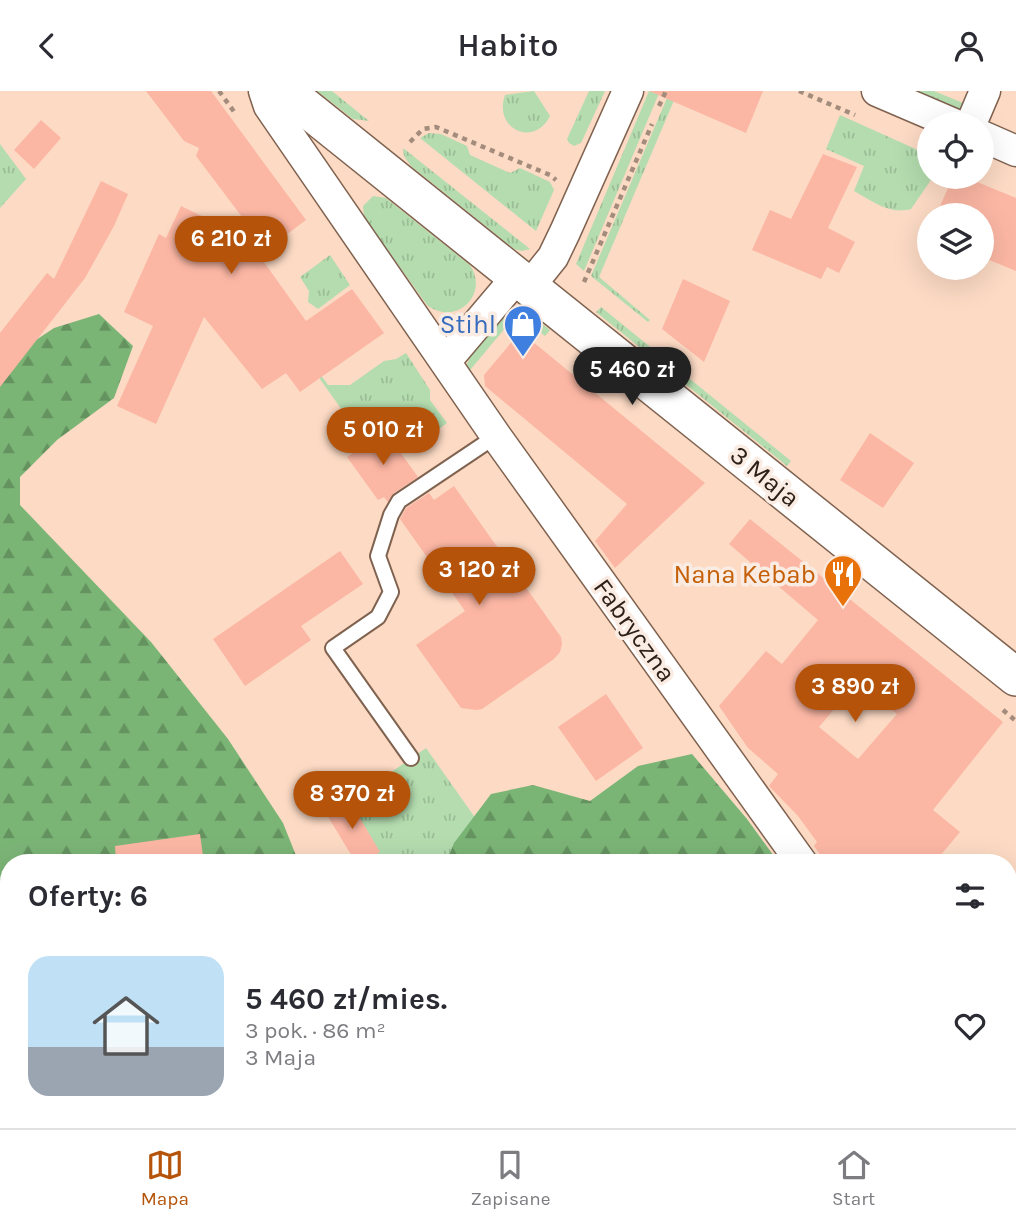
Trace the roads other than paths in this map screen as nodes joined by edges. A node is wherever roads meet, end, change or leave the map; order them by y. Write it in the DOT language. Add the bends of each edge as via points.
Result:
graph roads {
  1 [pos="264,91"];
  2 [pos="285,91"];
  3 [pos="628,91"];
  4 [pos="877,91"];
  5 [pos="985,91"];
  6 [pos="926,112"];
  7 [pos="976,112"];
  8 [pos="994,141"];
  9 [pos="1016,151"];
  10 [pos="523,282"];
  11 [pos="445,362"];
  12 [pos="496,436"];
  13 [pos="1016,677"];
  14 [pos="411,758"];
  15 [pos="796,854"];
  1 -- 11 [label="street, Fabryczna"];
  2 -- 10 [label="street, 3 Maja"];
  3 -- 10 [label="street" via="553,257"];
  4 -- 6 [label="street"];
  5 -- 7 [label="street"];
  8 -- 9 [label="street"];
  10 -- 11 [label="street"];
  10 -- 13 [label="street, 3 Maja"];
  11 -- 12 [label="street, Fabryczna"];
  12 -- 14 [label="lane" via="400,501 378,556 391,592 378,617 332,648"];
  12 -- 15 [label="street, Fabryczna"];
}
